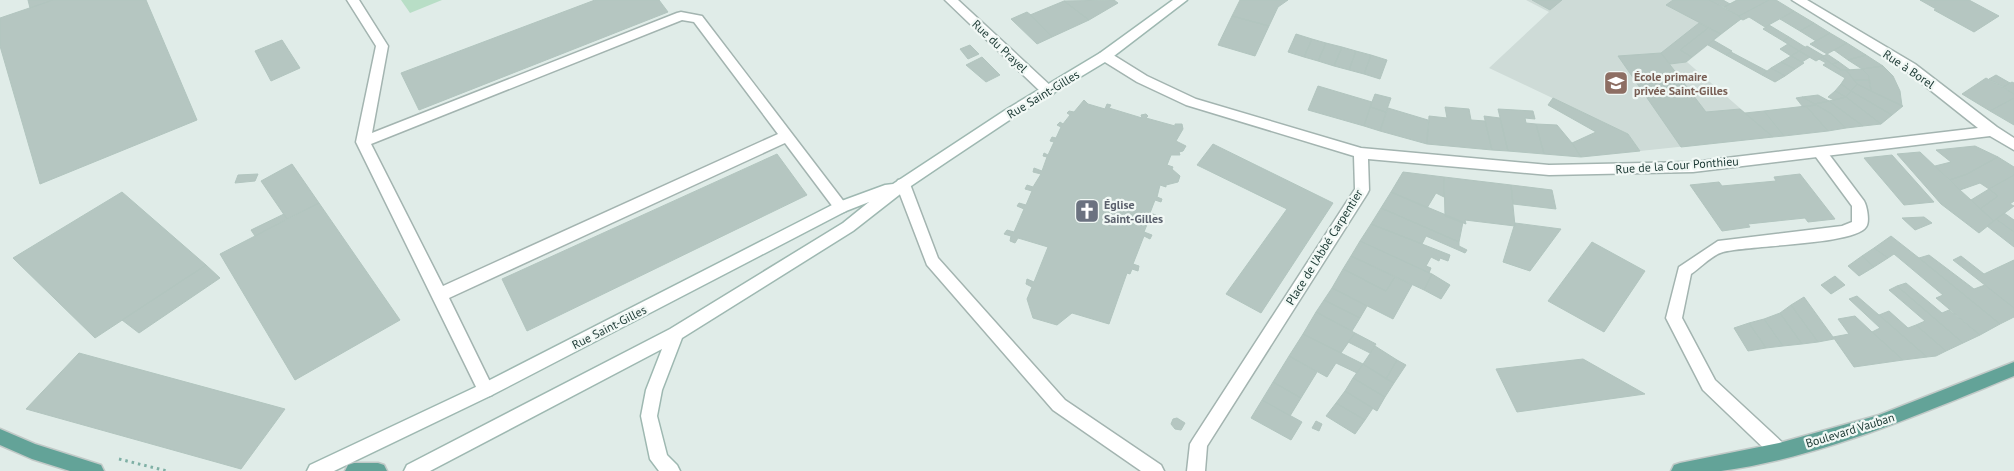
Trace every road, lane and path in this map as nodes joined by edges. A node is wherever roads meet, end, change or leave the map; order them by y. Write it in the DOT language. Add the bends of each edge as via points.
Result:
graph roads {
  1 [pos="353,0"];
  2 [pos="951,0"];
  3 [pos="1181,0"];
  4 [pos="1798,0"];
  5 [pos="1105,56"];
  6 [pos="1048,91"];
  7 [pos="1992,131"];
  8 [pos="787,136"];
  9 [pos="363,142"];
  10 [pos="2014,145"];
  11 [pos="1361,153"];
  12 [pos="1820,153"];
  13 [pos="903,184"];
  14 [pos="841,207"];
  15 [pos="440,295"];
  16 [pos="676,334"];
  17 [pos="2014,369"];
  18 [pos="486,390"];
  19 [pos="0,437"];
  20 [pos="1779,451"];
  21 [pos="95,471"];
  22 [pos="316,471"];
  23 [pos="354,471"];
  24 [pos="378,471"];
  25 [pos="413,471"];
  26 [pos="671,471"];
  27 [pos="1155,471"];
  28 [pos="1196,471"];
  29 [pos="1680,471"];
  1 -- 9 [label="street" via="382,46"];
  2 -- 6 [label="street, Rue du Prayel"];
  3 -- 5 [label="street, Rue Saint-Gilles"];
  4 -- 7 [label="street, Rue à Borel" via="1910,67"];
  5 -- 6 [label="street, Rue Saint-Gilles"];
  5 -- 11 [label="street" via="1142,79 1191,102"];
  6 -- 13 [label="street, Rue Saint-Gilles"];
  7 -- 10 [label="street, Rue à Borel"];
  7 -- 12 [label="street, Rue de la Cour Ponthieu"];
  8 -- 9 [label="street" via="698,19 681,16"];
  8 -- 14 [label="street"];
  8 -- 15 [label="street"];
  9 -- 15 [label="street"];
  11 -- 12 [label="street, Rue de la Cour Ponthieu" via="1549,170 1693,166"];
  11 -- 28 [label="street, Place de l'Abbé Carpentier" via="1362,190 1199,444"];
  12 -- 20 [label="street" via="1858,205 1860,225 1844,232 1718,247 1684,271 1674,318 1709,385"];
  13 -- 14 [label="street, Rue Saint-Gilles"];
  13 -- 16 [label="street, Rue Saint-Gilles" via="848,228"];
  13 -- 27 [label="street" via="932,262 1059,405"];
  14 -- 18 [label="street, Rue Saint-Gilles"];
  15 -- 18 [label="street"];
  16 -- 25 [label="street, Rue Saint-Gilles"];
  16 -- 26 [label="street" via="654,390 649,416 659,459"];
  17 -- 20 [label="main road, Boulevard Vauban" via="1881,422"];
  18 -- 22 [label="street, Rue Saint-Gilles"];
  19 -- 21 [label="main road"];
  20 -- 29 [label="main road, Boulevard Vauban"];
  23 -- 24 [label="main road"];
}
